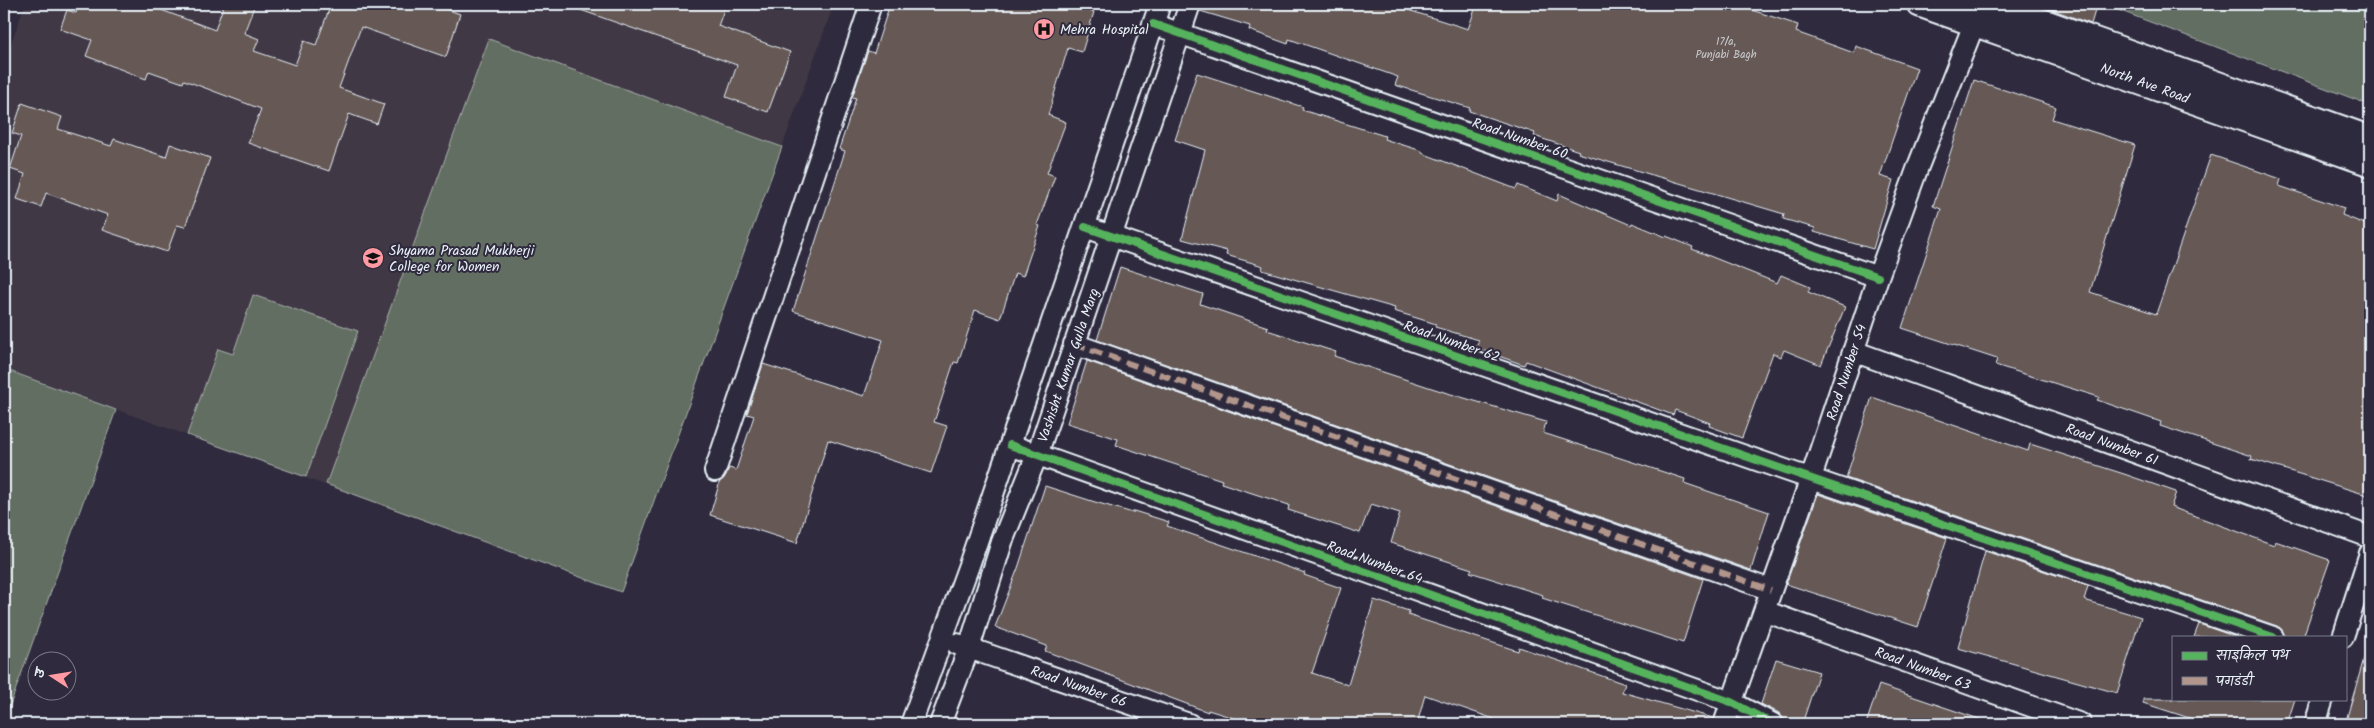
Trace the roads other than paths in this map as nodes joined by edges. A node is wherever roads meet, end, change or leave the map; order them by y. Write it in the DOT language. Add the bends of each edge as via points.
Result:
graph roads {
  1 [pos="872,4"];
  2 [pos="1160,4"];
  3 [pos="1190,4"];
  4 [pos="1920,4"];
  5 [pos="1993,4"];
  6 [pos="1979,13"];
  7 [pos="1153,24"];
  8 [pos="1180,32"];
  9 [pos="2370,138"];
  10 [pos="2370,163"];
  11 [pos="1085,227"];
  12 [pos="1112,237"];
  13 [pos="1878,277"];
  14 [pos="1074,344"];
  15 [pos="1854,351"];
  16 [pos="1010,445"];
  17 [pos="1037,455"];
  18 [pos="715,471"];
  19 [pos="1811,478"];
  20 [pos="2370,537"];
  21 [pos="2370,553"];
  22 [pos="1771,590"];
  23 [pos="1764,611"];
  24 [pos="2270,636"];
  25 [pos="2343,636"];
  26 [pos="943,638"];
  27 [pos="969,648"];
  28 [pos="2323,700"];
  29 [pos="1730,702"];
  30 [pos="912,724"];
  31 [pos="940,724"];
  32 [pos="1189,724"];
  33 [pos="1724,724"];
  34 [pos="1773,724"];
  35 [pos="2081,724"];
  36 [pos="2314,724"];
  1 -- 18 [label="street"];
  2 -- 7 [label="street, Vashisht Kumar Gulla Marg"];
  3 -- 8 [label="street, Vashisht Kumar Gulla Marg"];
  4 -- 6 [label="street, North Ave Road"];
  5 -- 9 [label="street"];
  6 -- 10 [label="street, North Ave Road"];
  6 -- 13 [label="street, Road Number 54"];
  7 -- 8 [label="street, Road Number 60"];
  7 -- 11 [label="street, Vashisht Kumar Gulla Marg"];
  8 -- 12 [label="street, Vashisht Kumar Gulla Marg"];
  8 -- 13 [label="street, Road Number 60"];
  11 -- 12 [label="street, Road Number 62"];
  11 -- 16 [label="street, Vashisht Kumar Gulla Marg"];
  12 -- 14 [label="street, Vashisht Kumar Gulla Marg"];
  12 -- 19 [label="street, Road Number 62"];
  13 -- 15 [label="street, Road Number 54"];
  14 -- 17 [label="street, Vashisht Kumar Gulla Marg"];
  14 -- 22 [label="street"];
  15 -- 19 [label="street, Road Number 54"];
  15 -- 20 [label="street, Road Number 61"];
  16 -- 17 [label="street, Road Number 64"];
  16 -- 26 [label="street, Vashisht Kumar Gulla Marg"];
  17 -- 27 [label="street, Vashisht Kumar Gulla Marg" via="1002,542"];
  17 -- 29 [label="street, Road Number 64"];
  19 -- 22 [label="street, Road Number 54"];
  19 -- 24 [label="street, Road Number 62"];
  21 -- 25 [label="street"];
  22 -- 23 [label="street, Road Number 54"];
  23 -- 29 [label="street, Road Number 54"];
  23 -- 35 [label="street, Road Number 63"];
  26 -- 27 [label="street, Road Number 66"];
  26 -- 30 [label="street, Vashisht Kumar Gulla Marg"];
  27 -- 31 [label="street, Vashisht Kumar Gulla Marg"];
  27 -- 32 [label="street, Road Number 66"];
  28 -- 36 [label="street"];
  29 -- 33 [label="street, Road Number 54"];
  29 -- 34 [label="street, Road Number 64"];
}
